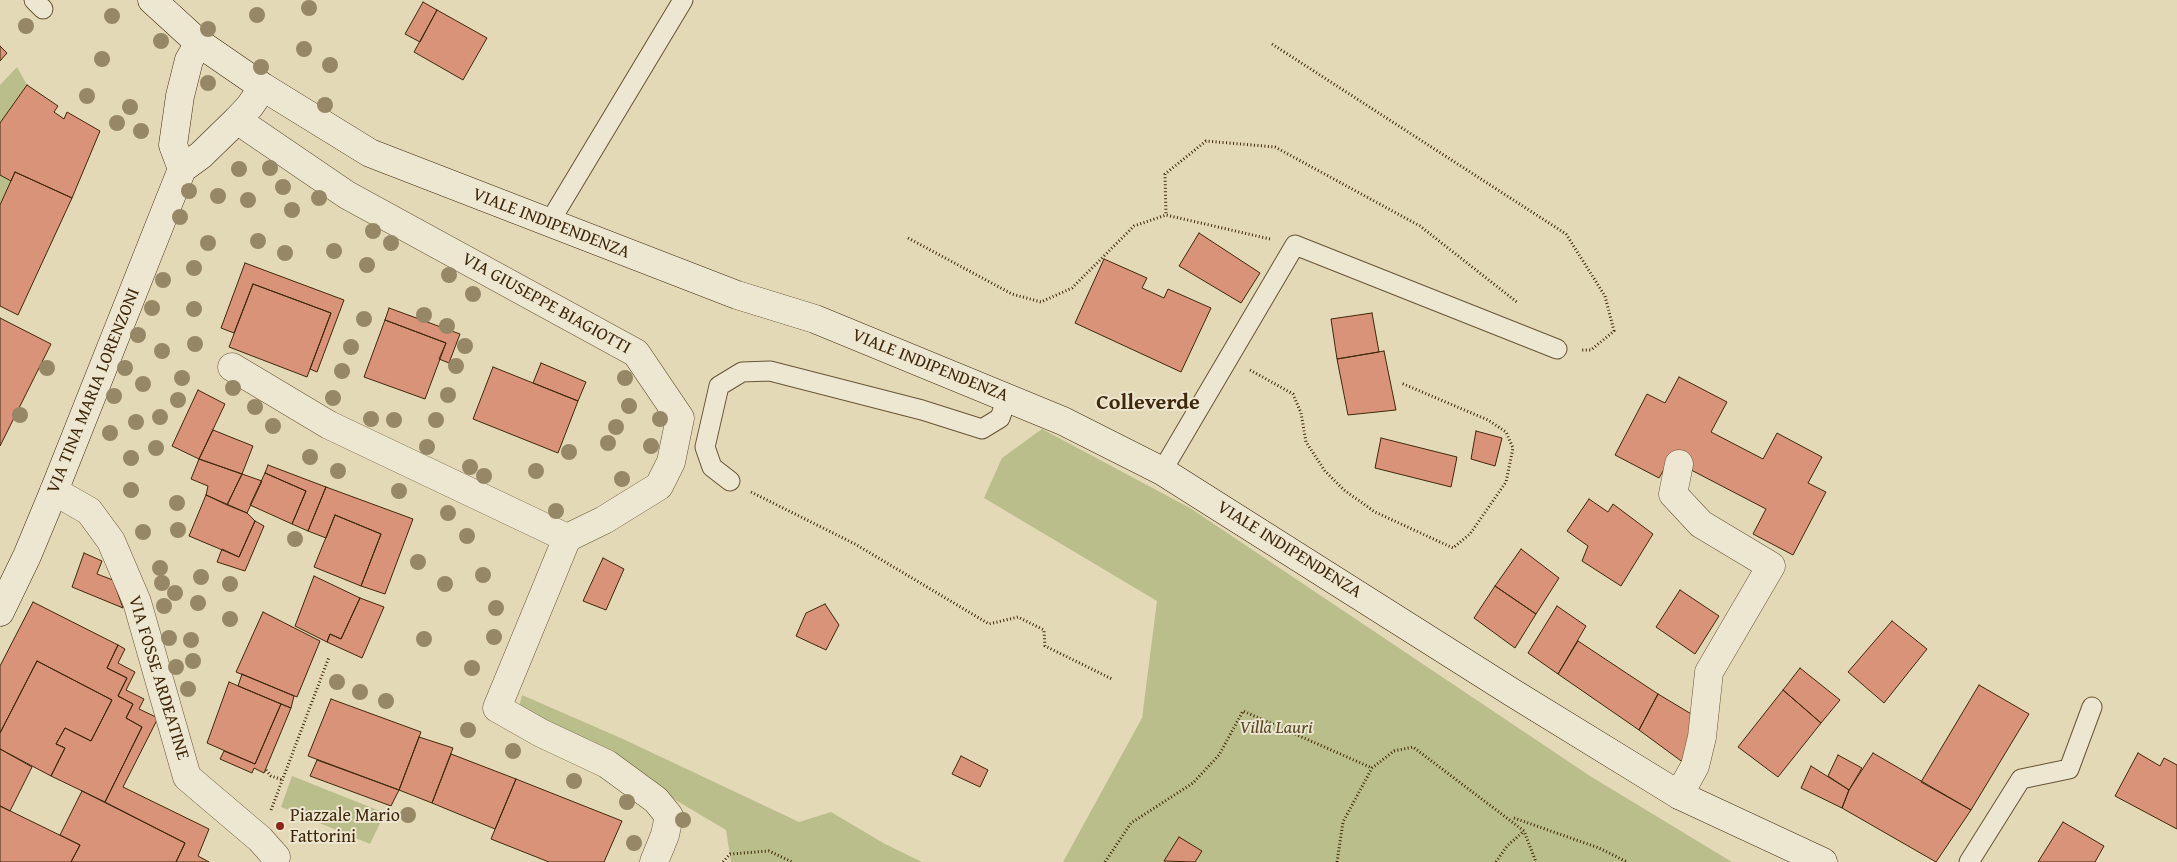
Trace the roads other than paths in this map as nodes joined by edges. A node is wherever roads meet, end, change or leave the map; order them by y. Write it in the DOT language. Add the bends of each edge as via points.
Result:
graph roads {
  1 [pos="152,0"];
  2 [pos="683,0"];
  3 [pos="199,43"];
  4 [pos="263,87"];
  5 [pos="237,120"];
  6 [pos="182,169"];
  7 [pos="548,223"];
  8 [pos="1557,349"];
  9 [pos="232,367"];
  10 [pos="1007,398"];
  11 [pos="1679,464"];
  12 [pos="1162,471"];
  13 [pos="730,481"];
  14 [pos="54,491"];
  15 [pos="566,538"];
  16 [pos="0,612"];
  17 [pos="2092,707"];
  18 [pos="1680,795"];
  19 [pos="281,860"];
  20 [pos="654,862"];
  21 [pos="1823,862"];
  22 [pos="1970,862"];
  1 -- 3 [label="street, VIALE INDIPENDENZA"];
  2 -- 7 [label="lane"];
  3 -- 4 [label="street, VIALE INDIPENDENZA"];
  3 -- 6 [label="street" via="189,60 180,96 174,145"];
  4 -- 5 [label="street"];
  4 -- 7 [label="street, VIALE INDIPENDENZA" via="370,153"];
  5 -- 6 [label="street"];
  5 -- 15 [label="street, VIA GIUSEPPE BIAGIOTTI" via="347,195 636,353 680,418 671,462 659,486 604,520"];
  6 -- 14 [label="street, VIA TINA MARIA LORENZONI"];
  7 -- 10 [label="street, VIALE INDIPENDENZA" via="737,295 815,319"];
  8 -- 12 [label="lane" via="1294,245"];
  9 -- 15 [label="street" via="329,425"];
  10 -- 12 [label="street, VIALE INDIPENDENZA" via="1063,421"];
  10 -- 13 [label="lane" via="1000,418 982,429 770,371 742,372 718,386 704,448 712,467"];
  11 -- 18 [label="street" via="1674,494 1701,524 1771,566 1709,672 1696,766"];
  12 -- 18 [label="street, VIALE INDIPENDENZA"];
  14 -- 16 [label="street, VIA TINA MARIA LORENZONI"];
  14 -- 19 [label="street, VIA FOSSE ARDEATINE" via="89,510 111,542 137,602 187,777"];
  15 -- 20 [label="street" via="497,708 607,764 656,800 669,816"];
  17 -- 22 [label="lane" via="2069,769 2021,779"];
  18 -- 21 [label="street, VIALE INDIPENDENZA"];
}
